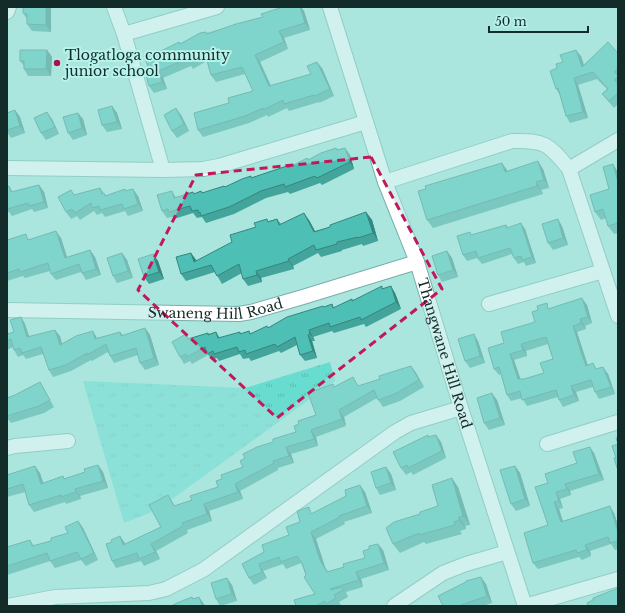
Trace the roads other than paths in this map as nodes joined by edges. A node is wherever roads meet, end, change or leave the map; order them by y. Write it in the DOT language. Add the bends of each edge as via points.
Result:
graph roads {
  1 [pos="9,7"];
  2 [pos="114,7"];
  3 [pos="217,7"];
  4 [pos="330,7"];
  5 [pos="7,12"];
  6 [pos="124,34"];
  7 [pos="366,122"];
  8 [pos="618,140"];
  9 [pos="7,168"];
  10 [pos="569,169"];
  11 [pos="163,170"];
  12 [pos="385,182"];
  13 [pos="417,262"];
  14 [pos="604,271"];
  15 [pos="488,304"];
  16 [pos="7,310"];
  17 [pos="618,316"];
  18 [pos="461,408"];
  19 [pos="618,422"];
  20 [pos="68,441"];
  21 [pos="547,444"];
  22 [pos="7,448"];
  23 [pos="507,552"];
  24 [pos="618,579"];
  25 [pos="8,606"];
  26 [pos="394,606"];
  27 [pos="525,606"];
  1 -- 5 [label="street"];
  2 -- 6 [label="street"];
  3 -- 6 [label="street"];
  4 -- 7 [label="street, Thangwane Hill Road"];
  6 -- 11 [label="street"];
  7 -- 11 [label="street" via="219,166"];
  7 -- 12 [label="street, Thangwane Hill Road"];
  8 -- 10 [label="street"];
  9 -- 11 [label="street"];
  10 -- 12 [label="street" via="555,152 543,143 528,140 512,141"];
  10 -- 14 [label="street"];
  12 -- 13 [label="street, Thangwane Hill Road"];
  13 -- 16 [label="street, Swaneng Hill Road" via="239,314"];
  13 -- 18 [label="street, Thangwane Hill Road"];
  14 -- 15 [label="street"];
  14 -- 17 [label="street"];
  18 -- 23 [label="street, Thangwane Hill Road"];
  18 -- 25 [label="street" via="411,422 203,570 166,590 55,597"];
  19 -- 21 [label="street"];
  20 -- 22 [label="street"];
  23 -- 26 [label="street" via="443,573"];
  23 -- 27 [label="street, Thangwane Hill Road"];
  24 -- 27 [label="street"];
}
